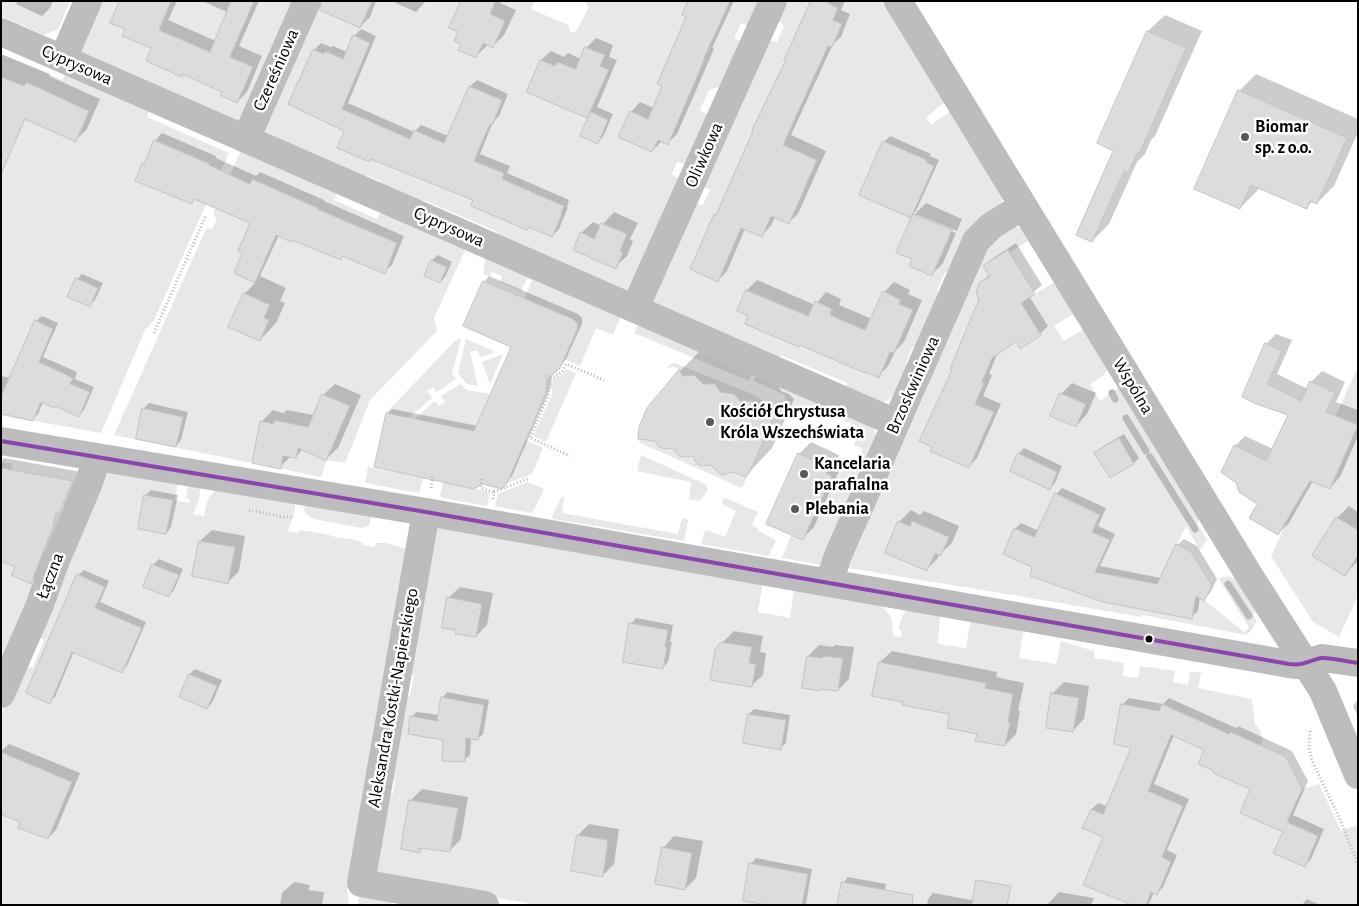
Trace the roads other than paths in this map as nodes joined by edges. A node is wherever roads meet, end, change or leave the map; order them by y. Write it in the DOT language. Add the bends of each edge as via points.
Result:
graph roads {
  1 [pos="88,1"];
  2 [pos="306,1"];
  3 [pos="774,1"];
  4 [pos="898,1"];
  5 [pos="1,32"];
  6 [pos="63,59"];
  7 [pos="246,139"];
  8 [pos="1024,206"];
  9 [pos="635,308"];
  10 [pos="896,423"];
  11 [pos="1,441"];
  12 [pos="97,458"];
  13 [pos="426,512"];
  14 [pos="829,583"];
  15 [pos="1358,663"];
  16 [pos="1305,664"];
  17 [pos="1,694"];
  18 [pos="1358,775"];
  19 [pos="485,905"];
  1 -- 6 [label="street"];
  2 -- 7 [label="street, Czereśniowa"];
  3 -- 9 [label="street, Oliwkowa"];
  4 -- 8 [label="street, Wspólna"];
  5 -- 6 [label="street, Cyprysowa"];
  6 -- 7 [label="street, Cyprysowa"];
  7 -- 9 [label="street, Cyprysowa"];
  8 -- 10 [label="street, Brzoskwiniowa" via="991,226 976,242"];
  8 -- 16 [label="street, Wspólna"];
  9 -- 10 [label="street, Cyprysowa"];
  10 -- 14 [label="street, Brzoskwiniowa"];
  11 -- 12 [label="street"];
  12 -- 13 [label="street"];
  12 -- 17 [label="street, Łączna"];
  13 -- 14 [label="street"];
  13 -- 19 [label="street, Aleksandra Kostki-Napierskiego" via="361,883"];
  14 -- 16 [label="street" via="1289,664"];
  15 -- 16 [label="street" via="1322,658"];
  16 -- 18 [label="street, Wspólna" via="1323,691"];
}
